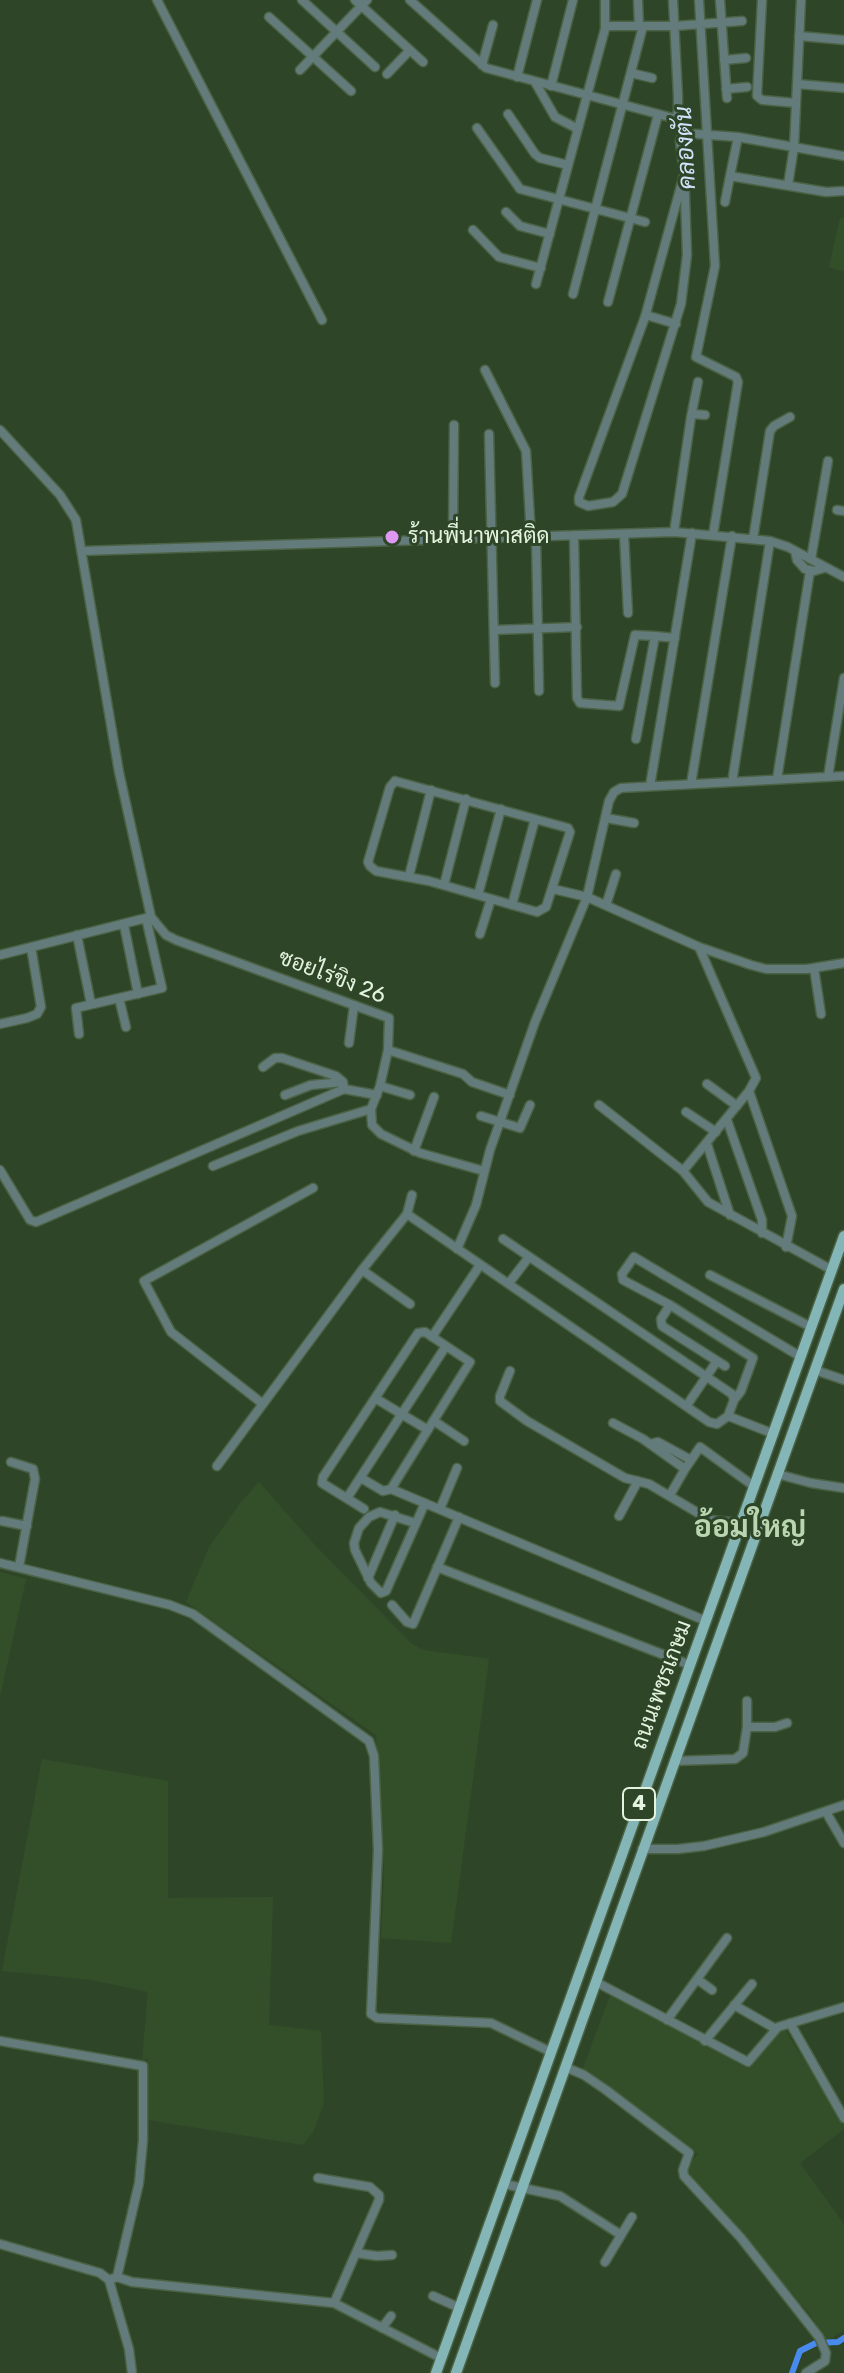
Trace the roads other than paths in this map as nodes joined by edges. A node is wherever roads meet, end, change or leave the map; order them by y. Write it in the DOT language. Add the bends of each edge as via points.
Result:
graph roads {
  1 [pos="157,0"];
  2 [pos="302,0"];
  3 [pos="410,0"];
  4 [pos="537,0"];
  5 [pos="573,0"];
  6 [pos="605,0"];
  7 [pos="638,0"];
  8 [pos="673,0"];
  9 [pos="699,0"];
  10 [pos="720,0"];
  11 [pos="762,0"];
  12 [pos="801,0"];
  13 [pos="361,2"];
  14 [pos="269,17"];
  15 [pos="742,21"];
  16 [pos="721,23"];
  17 [pos="493,25"];
  18 [pos="698,25"];
  19 [pos="641,26"];
  20 [pos="675,26"];
  21 [pos="605,29"];
  22 [pos="337,31"];
  23 [pos="799,36"];
  24 [pos="844,40"];
  25 [pos="410,50"];
  26 [pos="312,57"];
  27 [pos="746,58"];
  28 [pos="724,60"];
  29 [pos="423,62"];
  30 [pos="482,65"];
  31 [pos="375,67"];
  32 [pos="300,70"];
  33 [pos="631,73"];
  34 [pos="387,74"];
  35 [pos="517,77"];
  36 [pos="652,78"];
  37 [pos="535,82"];
  38 [pos="797,84"];
  39 [pos="551,86"];
  40 [pos="747,87"];
  41 [pos="844,88"];
  42 [pos="351,91"];
  43 [pos="586,96"];
  44 [pos="796,103"];
  45 [pos="623,106"];
  46 [pos="508,114"];
  47 [pos="658,115"];
  48 [pos="477,128"];
  49 [pos="578,129"];
  50 [pos="702,133"];
  51 [pos="738,137"];
  52 [pos="794,147"];
  53 [pos="844,156"];
  54 [pos="568,165"];
  55 [pos="684,175"];
  56 [pos="730,176"];
  57 [pos="788,185"];
  58 [pos="844,191"];
  59 [pos="559,199"];
  60 [pos="725,202"];
  61 [pos="595,210"];
  62 [pos="506,212"];
  63 [pos="629,219"];
  64 [pos="645,222"];
  65 [pos="473,230"];
  66 [pos="550,234"];
  67 [pos="541,268"];
  68 [pos="536,284"];
  69 [pos="573,294"];
  70 [pos="608,302"];
  71 [pos="646,315"];
  72 [pos="322,320"];
  73 [pos="676,324"];
  74 [pos="485,370"];
  75 [pos="698,382"];
  76 [pos="705,415"];
  77 [pos="691,417"];
  78 [pos="790,417"];
  79 [pos="454,425"];
  80 [pos="0,430"];
  81 [pos="489,434"];
  82 [pos="828,461"];
  83 [pos="674,532"];
  84 [pos="692,533"];
  85 [pos="624,534"];
  86 [pos="574,535"];
  87 [pos="713,535"];
  88 [pos="534,536"];
  89 [pos="732,536"];
  90 [pos="493,537"];
  91 [pos="453,538"];
  92 [pos="753,539"];
  93 [pos="770,541"];
  94 [pos="82,551"];
  95 [pos="795,551"];
  96 [pos="811,559"];
  97 [pos="824,568"];
  98 [pos="810,571"];
  99 [pos="844,577"];
  100 [pos="628,613"];
  101 [pos="577,627"];
  102 [pos="538,628"];
  103 [pos="494,630"];
  104 [pos="655,636"];
  105 [pos="675,638"];
  106 [pos="651,661"];
  107 [pos="670,664"];
  108 [pos="844,678"];
  109 [pos="495,683"];
  110 [pos="646,689"];
  111 [pos="539,691"];
  112 [pos="666,692"];
  113 [pos="638,727"];
  114 [pos="659,731"];
  115 [pos="636,739"];
  116 [pos="733,776"];
  117 [pos="844,776"];
  118 [pos="828,777"];
  119 [pos="777,779"];
  120 [pos="691,784"];
  121 [pos="650,786"];
  122 [pos="431,790"];
  123 [pos="466,799"];
  124 [pos="501,809"];
  125 [pos="606,818"];
  126 [pos="535,819"];
  127 [pos="634,823"];
  128 [pos="616,874"];
  129 [pos="409,876"];
  130 [pos="444,885"];
  131 [pos="553,889"];
  132 [pos="478,895"];
  133 [pos="587,897"];
  134 [pos="491,899"];
  135 [pos="512,905"];
  136 [pos="606,905"];
  137 [pos="150,918"];
  138 [pos="124,925"];
  139 [pos="480,934"];
  140 [pos="77,935"];
  141 [pos="31,947"];
  142 [pos="699,947"];
  143 [pos="0,955"];
  144 [pos="844,963"];
  145 [pos="814,968"];
  146 [pos="138,994"];
  147 [pos="119,998"];
  148 [pos="91,1004"];
  149 [pos="354,1005"];
  150 [pos="821,1014"];
  151 [pos="0,1024"];
  152 [pos="126,1027"];
  153 [pos="79,1034"];
  154 [pos="349,1043"];
  155 [pos="388,1050"];
  156 [pos="263,1067"];
  157 [pos="707,1084"];
  158 [pos="343,1085"];
  159 [pos="378,1091"];
  160 [pos="749,1091"];
  161 [pos="285,1095"];
  162 [pos="410,1095"];
  163 [pos="510,1095"];
  164 [pos="434,1097"];
  165 [pos="530,1105"];
  166 [pos="599,1105"];
  167 [pos="737,1106"];
  168 [pos="371,1109"];
  169 [pos="686,1112"];
  170 [pos="481,1116"];
  171 [pos="727,1120"];
  172 [pos="500,1122"];
  173 [pos="716,1132"];
  174 [pos="707,1144"];
  175 [pos="414,1151"];
  176 [pos="213,1166"];
  177 [pos="0,1170"];
  178 [pos="484,1171"];
  179 [pos="683,1171"];
  180 [pos="313,1188"];
  181 [pos="412,1195"];
  182 [pos="407,1214"];
  183 [pos="730,1216"];
  184 [pos="762,1233"];
  185 [pos="844,1236"];
  186 [pos="503,1239"];
  187 [pos="786,1247"];
  188 [pos="457,1249"];
  189 [pos="529,1257"];
  190 [pos="480,1265"];
  191 [pos="362,1270"];
  192 [pos="832,1270"];
  193 [pos="710,1275"];
  194 [pos="509,1283"];
  195 [pos="844,1289"];
  196 [pos="410,1304"];
  197 [pos="670,1305"];
  198 [pos="839,1321"];
  199 [pos="811,1327"];
  200 [pos="432,1337"];
  201 [pos="446,1346"];
  202 [pos="801,1357"];
  203 [pos="815,1370"];
  204 [pos="510,1371"];
  205 [pos="706,1377"];
  206 [pos="844,1380"];
  207 [pos="375,1398"];
  208 [pos="734,1400"];
  209 [pos="263,1404"];
  210 [pos="687,1405"];
  211 [pos="402,1415"];
  212 [pos="728,1416"];
  213 [pos="434,1421"];
  214 [pos="613,1423"];
  215 [pos="428,1430"];
  216 [pos="774,1434"];
  217 [pos="464,1441"];
  218 [pos="650,1444"];
  219 [pos="691,1460"];
  220 [pos="11,1462"];
  221 [pos="217,1466"];
  222 [pos="457,1468"];
  223 [pos="685,1469"];
  224 [pos="777,1474"];
  225 [pos="361,1478"];
  226 [pos="638,1481"];
  227 [pos="755,1487"];
  228 [pos="844,1488"];
  229 [pos="391,1489"];
  230 [pos="670,1495"];
  231 [pos="347,1498"];
  232 [pos="425,1503"];
  233 [pos="364,1509"];
  234 [pos="440,1509"];
  235 [pos="395,1515"];
  236 [pos="619,1516"];
  237 [pos="459,1517"];
  238 [pos="2,1521"];
  239 [pos="415,1523"];
  240 [pos="741,1523"];
  241 [pos="27,1526"];
  242 [pos="0,1563"];
  243 [pos="19,1567"];
  244 [pos="437,1567"];
  245 [pos="368,1578"];
  246 [pos="392,1605"];
  247 [pos="706,1621"];
  248 [pos="690,1665"];
  249 [pos="747,1701"];
  250 [pos="784,1724"];
  251 [pos="747,1727"];
  252 [pos="674,1761"];
  253 [pos="844,1805"];
  254 [pos="826,1812"];
  255 [pos="844,1843"];
  256 [pos="642,1849"];
  257 [pos="727,1938"];
  258 [pos="697,1979"];
  259 [pos="596,1982"];
  260 [pos="752,1984"];
  261 [pos="712,1990"];
  262 [pos="734,2005"];
  263 [pos="844,2007"];
  264 [pos="667,2020"];
  265 [pos="790,2023"];
  266 [pos="776,2029"];
  267 [pos="0,2041"];
  268 [pos="705,2041"];
  269 [pos="551,2052"];
  270 [pos="563,2073"];
  271 [pos="844,2118"];
  272 [pos="514,2156"];
  273 [pos="318,2178"];
  274 [pos="504,2184"];
  275 [pos="522,2189"];
  276 [pos="516,2205"];
  277 [pos="632,2217"];
  278 [pos="621,2235"];
  279 [pos="0,2244"];
  280 [pos="356,2253"];
  281 [pos="392,2255"];
  282 [pos="605,2262"];
  283 [pos="113,2279"];
  284 [pos="433,2296"];
  285 [pos="464,2296"];
  286 [pos="334,2303"];
  287 [pos="460,2308"];
  288 [pos="391,2316"];
  289 [pos="382,2328"];
  290 [pos="441,2358"];
  291 [pos="132,2373"];
  292 [pos="436,2373"];
  293 [pos="456,2373"];
  294 [pos="806,2373"];
  1 -- 72 [label="street"];
  2 -- 22 [label="street"];
  3 -- 30 [label="street"];
  4 -- 35 [label="street"];
  5 -- 39 [label="street"];
  6 -- 21 [label="street"];
  7 -- 19 [label="street"];
  8 -- 20 [label="street"];
  9 -- 18 [label="street"];
  10 -- 16 [label="street"];
  11 -- 44 [label="street" via="757,96"];
  12 -- 23 [label="street"];
  13 -- 22 [label="street"];
  13 -- 25 [label="street"];
  14 -- 26 [label="street"];
  15 -- 16 [label="street"];
  16 -- 18 [label="street"];
  16 -- 28 [label="street"];
  17 -- 30 [label="street"];
  18 -- 20 [label="street"];
  18 -- 50 [label="street"];
  19 -- 20 [label="street"];
  19 -- 21 [label="street"];
  19 -- 33 [label="street"];
  20 -- 47 [label="street" via="678,111 676,118"];
  21 -- 43 [label="street"];
  22 -- 26 [label="street"];
  22 -- 31 [label="street"];
  23 -- 24 [label="street"];
  23 -- 38 [label="street"];
  25 -- 29 [label="street"];
  25 -- 34 [label="street"];
  26 -- 32 [label="street"];
  26 -- 42 [label="street"];
  27 -- 28 [label="street"];
  28 -- 40 [label="street" via="726,93"];
  30 -- 35 [label="street"];
  33 -- 36 [label="street"];
  33 -- 45 [label="street"];
  35 -- 37 [label="street"];
  37 -- 39 [label="street"];
  37 -- 49 [label="street" via="555,117"];
  38 -- 41 [label="street"];
  38 -- 44 [label="street"];
  39 -- 43 [label="street"];
  43 -- 45 [label="street"];
  43 -- 49 [label="street"];
  44 -- 52 [label="street"];
  45 -- 47 [label="street"];
  45 -- 61 [label="street"];
  46 -- 54 [label="street" via="535,154"];
  47 -- 63 [label="street"];
  48 -- 59 [label="street" via="515,185"];
  49 -- 54 [label="street"];
  50 -- 51 [label="street"];
  50 -- 55 [label="street" via="681,136"];
  50 -- 87 [label="street" via="715,272 696,357 738,382"];
  51 -- 52 [label="street"];
  51 -- 56 [label="street"];
  52 -- 53 [label="street"];
  52 -- 57 [label="street"];
  54 -- 59 [label="street"];
  55 -- 71 [label="street"];
  55 -- 73 [label="street" via="687,269"];
  56 -- 57 [label="street"];
  56 -- 60 [label="street"];
  57 -- 58 [label="street"];
  59 -- 61 [label="street"];
  59 -- 66 [label="street"];
  61 -- 63 [label="street"];
  61 -- 69 [label="street"];
  62 -- 66 [label="street" via="520,226"];
  63 -- 64 [label="street"];
  63 -- 70 [label="street"];
  65 -- 67 [label="street" via="499,257"];
  66 -- 67 [label="street"];
  67 -- 68 [label="street"];
  71 -- 73 [label="street"];
  71 -- 73 [label="street" via="579,497 588,506 613,502 622,494"];
  74 -- 88 [label="street" via="526,451"];
  75 -- 77 [label="street"];
  76 -- 77 [label="street"];
  77 -- 83 [label="street"];
  78 -- 92 [label="street" via="770,431"];
  79 -- 91 [label="street"];
  80 -- 94 [label="street" via="70,508"];
  81 -- 90 [label="street"];
  82 -- 96 [label="street"];
  83 -- 84 [label="street"];
  83 -- 85 [label="street"];
  84 -- 87 [label="street"];
  84 -- 105 [label="street"];
  85 -- 86 [label="street"];
  85 -- 100 [label="street"];
  86 -- 88 [label="street"];
  86 -- 101 [label="street"];
  87 -- 89 [label="street"];
  88 -- 90 [label="street"];
  88 -- 102 [label="street"];
  89 -- 92 [label="street"];
  89 -- 120 [label="street"];
  90 -- 91 [label="street"];
  90 -- 103 [label="street"];
  91 -- 94 [label="street"];
  92 -- 93 [label="street"];
  93 -- 95 [label="street"];
  93 -- 116 [label="street"];
  94 -- 137 [label="street"];
  95 -- 96 [label="street"];
  95 -- 98 [label="street" via="800,565"];
  96 -- 97 [label="street"];
  97 -- 98 [label="street"];
  97 -- 99 [label="street"];
  98 -- 119 [label="street"];
  101 -- 102 [label="street"];
  101 -- 104 [label="street" via="577,698 586,705 619,706 635,635"];
  102 -- 103 [label="street"];
  102 -- 111 [label="street"];
  103 -- 109 [label="street"];
  104 -- 105 [label="street"];
  104 -- 106 [label="street"];
  105 -- 107 [label="street"];
  106 -- 107 [label="street"];
  106 -- 110 [label="street"];
  107 -- 112 [label="street"];
  108 -- 118 [label="street"];
  110 -- 112 [label="street"];
  110 -- 113 [label="street"];
  112 -- 114 [label="street"];
  113 -- 114 [label="street"];
  113 -- 115 [label="street"];
  114 -- 121 [label="street"];
  117 -- 118 [label="street"];
  118 -- 119 [label="street"];
  119 -- 120 [label="street"];
  120 -- 121 [label="street"];
  121 -- 125 [label="street" via="614,792"];
  122 -- 123 [label="street"];
  122 -- 129 [label="street"];
  122 -- 129 [label="street" via="392,783 368,862 376,871"];
  123 -- 124 [label="street"];
  123 -- 130 [label="street"];
  124 -- 126 [label="street"];
  124 -- 132 [label="street"];
  125 -- 127 [label="street"];
  125 -- 133 [label="street"];
  126 -- 131 [label="street" via="570,832"];
  126 -- 135 [label="street"];
  128 -- 136 [label="street"];
  129 -- 130 [label="street"];
  130 -- 132 [label="street"];
  131 -- 133 [label="street"];
  131 -- 135 [label="street" via="543,911"];
  132 -- 134 [label="street"];
  133 -- 136 [label="street"];
  133 -- 163 [label="street"];
  134 -- 135 [label="street"];
  134 -- 139 [label="street"];
  136 -- 142 [label="street"];
  137 -- 138 [label="street"];
  137 -- 146 [label="street" via="162,988"];
  137 -- 149 [label="street, ซอยไร่ขิง 26" via="176,940"];
  138 -- 140 [label="street"];
  138 -- 146 [label="street"];
  140 -- 141 [label="street"];
  140 -- 148 [label="street"];
  141 -- 143 [label="street"];
  141 -- 151 [label="street" via="41,1007 37,1014"];
  142 -- 145 [label="street" via="766,969"];
  142 -- 160 [label="street" via="755,1074"];
  144 -- 145 [label="street"];
  145 -- 150 [label="street"];
  146 -- 147 [label="street"];
  147 -- 148 [label="street"];
  147 -- 152 [label="street"];
  148 -- 153 [label="street" via="76,1008"];
  149 -- 154 [label="street"];
  149 -- 155 [label="street, ซอยไร่ขิง 26" via="389,1018"];
  155 -- 159 [label="street, ซอยไร่ขิง 26"];
  155 -- 163 [label="street"];
  156 -- 158 [label="street" via="282,1058 331,1074"];
  157 -- 167 [label="street"];
  158 -- 159 [label="street"];
  158 -- 161 [label="street" via="311,1085"];
  158 -- 177 [label="street" via="36,1222"];
  159 -- 162 [label="street"];
  159 -- 168 [label="street, ซอยไร่ขิง 26"];
  160 -- 167 [label="street"];
  160 -- 187 [label="street" via="792,1216"];
  163 -- 172 [label="street"];
  164 -- 175 [label="street"];
  165 -- 172 [label="street" via="520,1128"];
  166 -- 179 [label="street"];
  167 -- 171 [label="street"];
  168 -- 175 [label="street" via="375,1130"];
  168 -- 176 [label="street" via="298,1131"];
  169 -- 173 [label="street"];
  170 -- 172 [label="street"];
  171 -- 173 [label="street"];
  171 -- 184 [label="street"];
  172 -- 178 [label="street"];
  173 -- 174 [label="street"];
  174 -- 179 [label="street"];
  174 -- 183 [label="street"];
  175 -- 178 [label="street"];
  178 -- 188 [label="street"];
  179 -- 183 [label="street" via="708,1202"];
  180 -- 209 [label="street" via="144,1281 171,1332"];
  181 -- 182 [label="street"];
  182 -- 188 [label="street"];
  182 -- 191 [label="street"];
  183 -- 184 [label="street"];
  184 -- 187 [label="street"];
  185 -- 192 [label="main road, ถนนเพชรเกษม / 4"];
  186 -- 189 [label="street"];
  187 -- 192 [label="street"];
  188 -- 190 [label="street"];
  189 -- 194 [label="street"];
  189 -- 205 [label="street"];
  190 -- 194 [label="street"];
  190 -- 200 [label="street"];
  191 -- 196 [label="street"];
  191 -- 209 [label="street"];
  192 -- 199 [label="main road, ถนนเพชรเกษม / 4"];
  193 -- 199 [label="street"];
  194 -- 210 [label="street"];
  195 -- 198 [label="main road, ถนนเพชรเกษม / 4"];
  197 -- 202 [label="street" via="623,1280 634,1257"];
  197 -- 205 [label="street" via="662,1326 721,1363"];
  197 -- 208 [label="street" via="753,1358"];
  198 -- 203 [label="main road, ถนนเพชรเกษม / 4"];
  199 -- 202 [label="main road, ถนนเพชรเกษม / 4"];
  200 -- 201 [label="street"];
  200 -- 207 [label="street" via="418,1333"];
  201 -- 211 [label="street"];
  201 -- 213 [label="street" via="471,1364"];
  202 -- 216 [label="main road, ถนนเพชรเกษม / 4"];
  203 -- 206 [label="street"];
  203 -- 224 [label="main road, ถนนเพชรเกษม / 4"];
  204 -- 226 [label="street" via="500,1396 503,1405"];
  205 -- 208 [label="street"];
  205 -- 210 [label="street"];
  207 -- 211 [label="street"];
  207 -- 231 [label="street" via="323,1477 322,1483"];
  208 -- 212 [label="street"];
  209 -- 221 [label="street"];
  210 -- 212 [label="street" via="714,1424"];
  211 -- 215 [label="street"];
  211 -- 225 [label="street"];
  212 -- 216 [label="street"];
  213 -- 215 [label="street"];
  213 -- 217 [label="street"];
  214 -- 218 [label="street"];
  215 -- 229 [label="street"];
  216 -- 227 [label="main road, ถนนเพชรเกษม / 4"];
  218 -- 219 [label="street" via="663,1444"];
  218 -- 223 [label="street"];
  219 -- 223 [label="street"];
  219 -- 227 [label="street" via="700,1447"];
  220 -- 241 [label="street" via="35,1473"];
  222 -- 234 [label="street"];
  223 -- 230 [label="street"];
  224 -- 228 [label="street"];
  224 -- 252 [label="main road, ถนนเพชรเกษม / 4"];
  225 -- 229 [label="street" via="383,1491"];
  225 -- 231 [label="street"];
  226 -- 230 [label="street"];
  226 -- 236 [label="street"];
  227 -- 240 [label="main road, ถนนเพชรเกษม / 4"];
  229 -- 232 [label="street"];
  230 -- 240 [label="street" via="710,1520"];
  231 -- 233 [label="street"];
  232 -- 234 [label="street"];
  232 -- 239 [label="street"];
  234 -- 237 [label="street"];
  235 -- 239 [label="street"];
  235 -- 245 [label="street"];
  235 -- 245 [label="street" via="375,1513 355,1536 355,1550"];
  237 -- 244 [label="street"];
  237 -- 247 [label="street"];
  238 -- 241 [label="street"];
  239 -- 245 [label="street" via="386,1591 381,1593"];
  240 -- 247 [label="main road, ถนนเพชรเกษม / 4"];
  241 -- 243 [label="street"];
  242 -- 243 [label="street"];
  243 -- 269 [label="street" via="193,1614 369,1741 378,1850 371,2014 491,2023"];
  244 -- 246 [label="street" via="413,1624"];
  244 -- 248 [label="street"];
  247 -- 248 [label="main road, ถนนเพชรเกษม / 4"];
  248 -- 269 [label="main road, ถนนเพชรเกษม / 4"];
  249 -- 251 [label="street"];
  250 -- 251 [label="street"];
  251 -- 252 [label="street" via="738,1758"];
  252 -- 256 [label="main road, ถนนเพชรเกษม / 4"];
  253 -- 254 [label="street"];
  254 -- 255 [label="street"];
  254 -- 256 [label="street" via="704,1846"];
  256 -- 259 [label="main road, ถนนเพชรเกษม / 4"];
  257 -- 258 [label="street"];
  258 -- 261 [label="street"];
  258 -- 264 [label="street"];
  259 -- 264 [label="street"];
  259 -- 270 [label="main road, ถนนเพชรเกษม / 4"];
  260 -- 262 [label="street"];
  262 -- 266 [label="street"];
  262 -- 268 [label="street"];
  263 -- 265 [label="street"];
  264 -- 268 [label="street"];
  265 -- 266 [label="street"];
  265 -- 271 [label="street"];
  266 -- 268 [label="street" via="748,2062"];
  267 -- 283 [label="street" via="143,2066 139,2183"];
  269 -- 272 [label="main road, ถนนเพชรเกษม / 4"];
  270 -- 272 [label="main road" via="521,2170 514,2168"];
  270 -- 275 [label="main road, ถนนเพชรเกษม / 4"];
  270 -- 294 [label="street" via="584,2075 686,2149 684,2176 819,2337 825,2361"];
  272 -- 274 [label="main road, ถนนเพชรเกษม / 4"];
  273 -- 280 [label="street" via="370,2187 379,2195"];
  274 -- 275 [label="street"];
  274 -- 285 [label="main road, ถนนเพชรเกษม / 4"];
  275 -- 276 [label="main road, ถนนเพชรเกษม / 4"];
  275 -- 278 [label="street" via="560,2196"];
  276 -- 285 [label="main road" via="516,2196 509,2194 480,2270"];
  276 -- 293 [label="main road, ถนนเพชรเกษม / 4"];
  277 -- 278 [label="street"];
  278 -- 282 [label="street"];
  279 -- 283 [label="street"];
  280 -- 281 [label="street"];
  280 -- 286 [label="street"];
  283 -- 286 [label="street"];
  283 -- 291 [label="street"];
  284 -- 287 [label="street"];
  285 -- 287 [label="main road, ถนนเพชรเกษม / 4"];
  286 -- 289 [label="street"];
  287 -- 290 [label="main road, ถนนเพชรเกษม / 4"];
  288 -- 289 [label="street"];
  289 -- 290 [label="street"];
  290 -- 292 [label="main road, ถนนเพชรเกษม / 4"];
}
